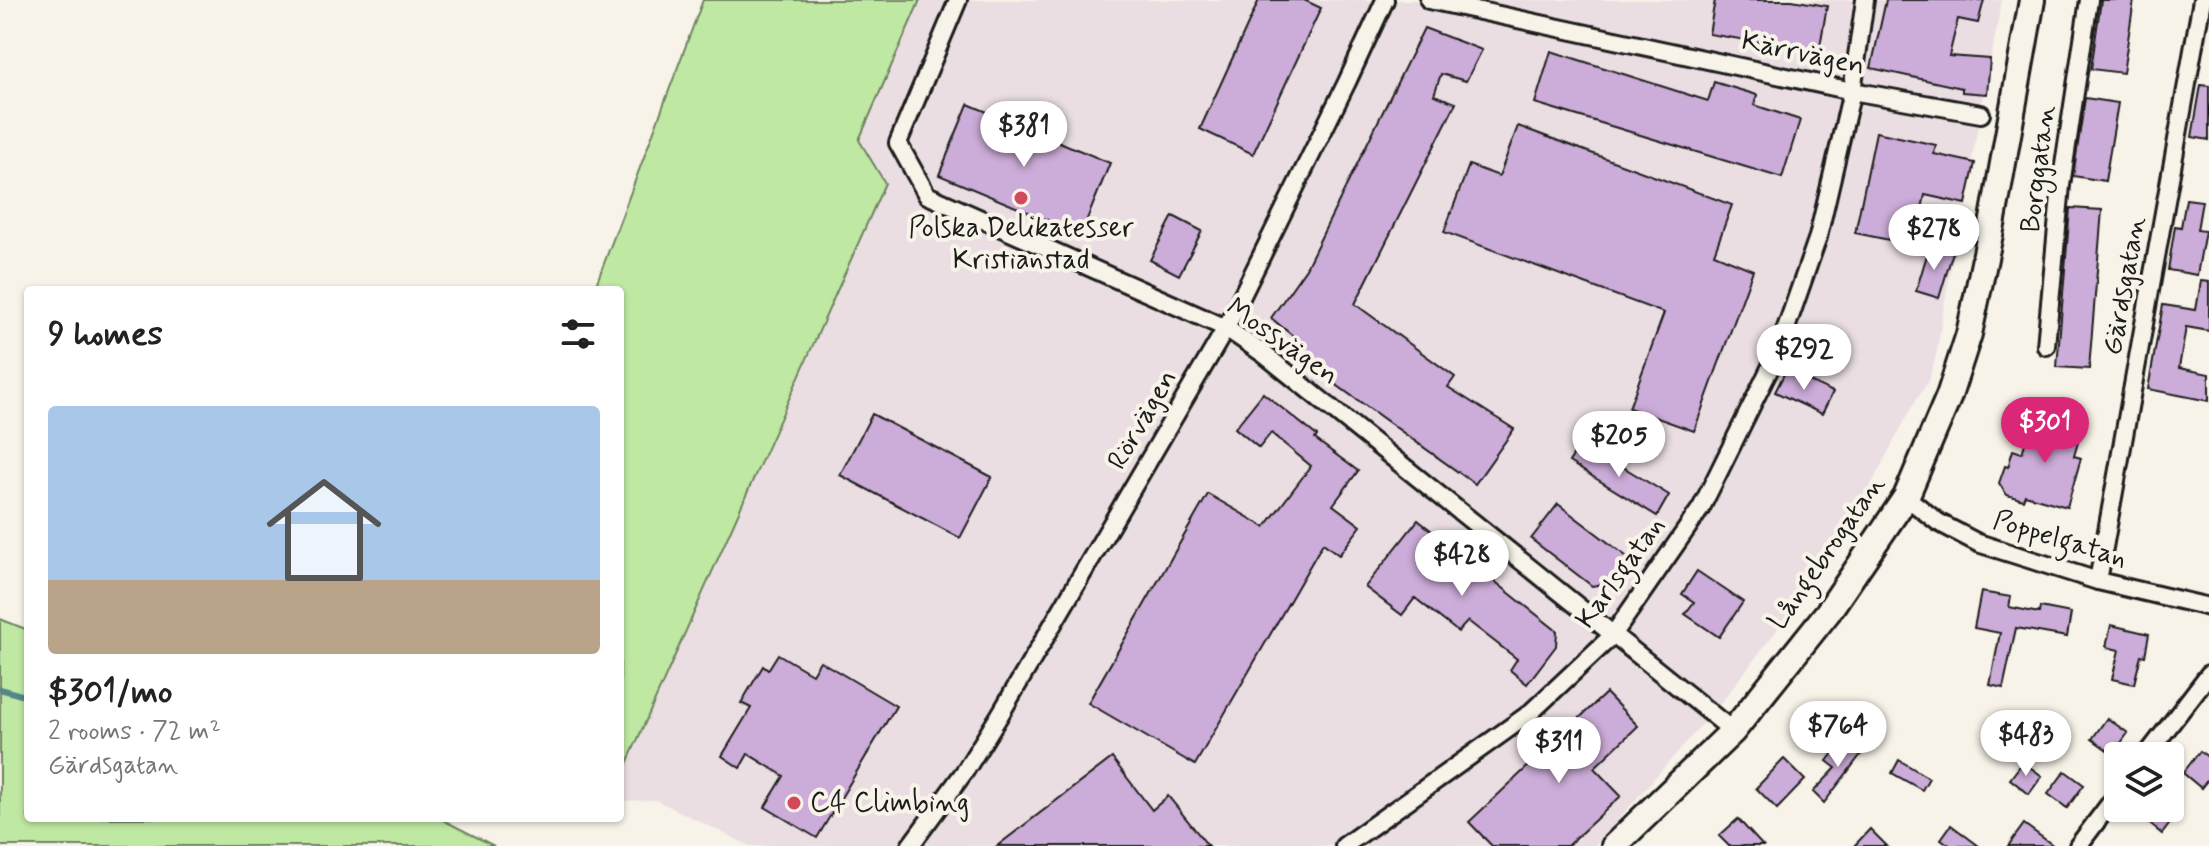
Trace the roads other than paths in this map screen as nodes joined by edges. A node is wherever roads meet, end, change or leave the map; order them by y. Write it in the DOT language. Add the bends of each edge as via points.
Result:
graph roads {
  1 [pos="1385,0"];
  2 [pos="1429,0"];
  3 [pos="1865,0"];
  4 [pos="2032,0"];
  5 [pos="2089,0"];
  6 [pos="2202,0"];
  7 [pos="958,1"];
  8 [pos="1852,91"];
  9 [pos="1981,114"];
  10 [pos="1226,328"];
  11 [pos="2046,346"];
  12 [pos="1906,497"];
  13 [pos="2098,581"];
  14 [pos="2209,607"];
  15 [pos="1613,635"];
  16 [pos="2209,674"];
  17 [pos="1733,731"];
  18 [pos="2157,742"];
  19 [pos="2104,812"];
  20 [pos="910,846"];
  21 [pos="1344,846"];
  22 [pos="1614,846"];
  23 [pos="2078,846"];
  1 -- 10 [label="street, Rörvägen"];
  2 -- 8 [label="street, Kärrvägen"];
  3 -- 8 [label="street, Karlsgatan"];
  4 -- 12 [label="main road, Långebrogatan" via="1969,334"];
  5 -- 11 [label="street, Borggatan" via="2061,185"];
  6 -- 13 [label="street, Gärdsgatan"];
  7 -- 10 [label="street, Mossvägen" via="898,143 927,195"];
  8 -- 9 [label="street, Kärrvägen"];
  8 -- 15 [label="street, Karlsgatan" via="1818,237 1777,354 1701,508"];
  10 -- 15 [label="street, Mossvägen"];
  10 -- 20 [label="street, Rörvägen" via="1001,713"];
  12 -- 13 [label="street, Poppelgatan" via="1978,543"];
  12 -- 17 [label="main road, Långebrogatan" via="1828,612"];
  13 -- 14 [label="street, Poppelgatan"];
  15 -- 17 [label="street, Mossvägen"];
  15 -- 21 [label="street, Karlsgatan" via="1529,714"];
  16 -- 18 [label="street"];
  17 -- 22 [label="main road, Långebrogatan"];
  19 -- 23 [label="street"];
}
